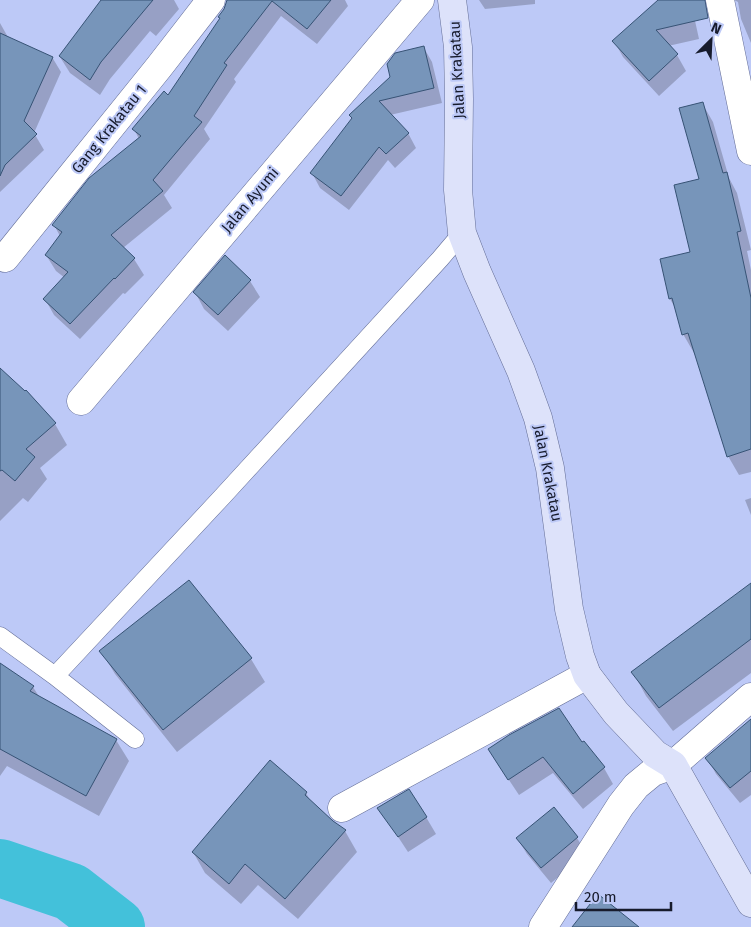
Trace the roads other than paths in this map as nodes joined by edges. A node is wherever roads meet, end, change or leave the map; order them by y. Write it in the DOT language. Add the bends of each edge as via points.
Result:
graph roads {
  1 [pos="211,0"];
  2 [pos="420,0"];
  3 [pos="452,0"];
  4 [pos="720,0"];
  5 [pos="742,65"];
  6 [pos="751,151"];
  7 [pos="462,233"];
  8 [pos="5,258"];
  9 [pos="81,401"];
  10 [pos="0,636"];
  11 [pos="587,675"];
  12 [pos="55,676"];
  13 [pos="751,697"];
  14 [pos="135,739"];
  15 [pos="673,765"];
  16 [pos="342,808"];
  17 [pos="751,903"];
  18 [pos="543,927"];
  1 -- 8 [label="street, Gang Krakatau 1"];
  2 -- 9 [label="street, Jalan Ayumi"];
  3 -- 7 [label="street, Jalan Krakatau" via="458,46 458,190"];
  4 -- 5 [label="street"];
  5 -- 6 [label="street"];
  7 -- 11 [label="street, Jalan Krakatau" via="538,418 550,468 574,636"];
  7 -- 12 [label="lane"];
  10 -- 12 [label="lane"];
  11 -- 15 [label="street, Jalan Krakatau" via="640,739"];
  11 -- 16 [label="street"];
  12 -- 14 [label="lane"];
  13 -- 15 [label="street"];
  15 -- 17 [label="street, Jalan Krakatau"];
  15 -- 18 [label="street" via="653,772 636,786"];
}
